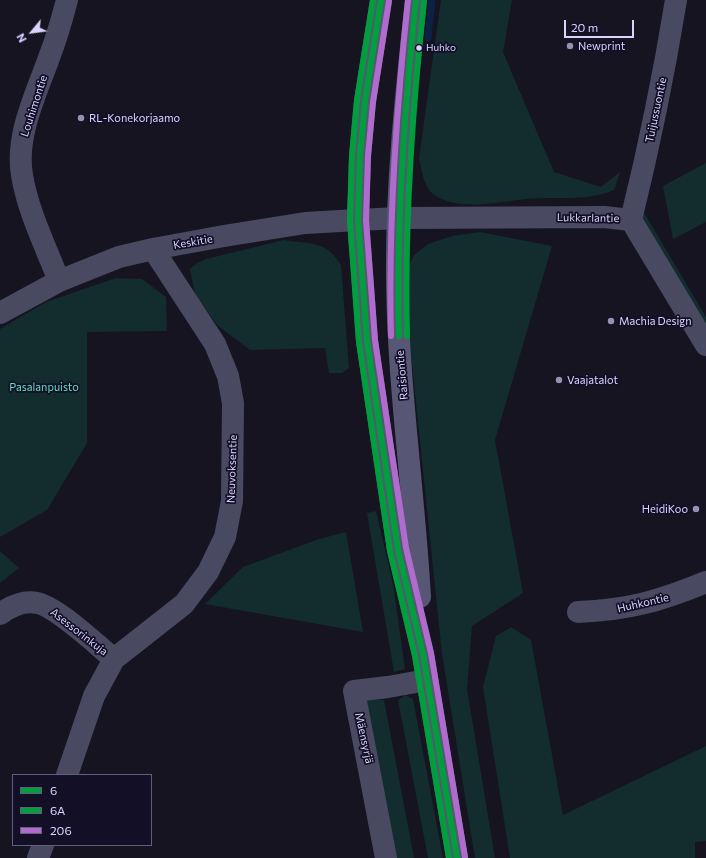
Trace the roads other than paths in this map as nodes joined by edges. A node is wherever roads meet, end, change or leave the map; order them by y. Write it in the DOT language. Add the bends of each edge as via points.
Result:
graph roads {
  1 [pos="67,0"];
  2 [pos="381,0"];
  3 [pos="416,0"];
  4 [pos="676,0"];
  5 [pos="399,218"];
  6 [pos="358,220"];
  7 [pos="631,220"];
  8 [pos="153,249"];
  9 [pos="59,281"];
  10 [pos="0,314"];
  11 [pos="706,345"];
  12 [pos="706,582"];
  13 [pos="578,612"];
  14 [pos="0,614"];
  15 [pos="423,654"];
  16 [pos="114,659"];
  17 [pos="427,680"];
  18 [pos="67,774"];
  19 [pos="43,846"];
  20 [pos="38,858"];
  21 [pos="386,858"];
  22 [pos="457,858"];
  1 -- 9 [label="street, Louhimontie" via="27,120 22,144 21,174 28,201"];
  2 -- 6 [label="main road, Raisiontie" via="365,101"];
  3 -- 5 [label="main road, Raisiontie"];
  4 -- 7 [label="street, Tuijussuontie" via="643,176"];
  5 -- 6 [label="street, Keskitie"];
  5 -- 7 [label="street, Lukkarlantie" via="604,217"];
  5 -- 15 [label="main road, Raisiontie" via="397,280 400,353 417,546"];
  6 -- 8 [label="street, Keskitie" via="305,223"];
  6 -- 15 [label="main road, Raisiontie" via="368,341 383,451 398,550"];
  7 -- 11 [label="street, Lukkarlantie"];
  8 -- 9 [label="street, Keskitie" via="119,257"];
  8 -- 16 [label="street, Neuvoksentie" via="214,344 228,376 233,403 232,501 226,537 208,572 184,604"];
  9 -- 10 [label="street, Keskitie"];
  12 -- 13 [label="street, Huhkontie" via="669,598 634,607"];
  14 -- 16 [label="street, Asessorinkuja" via="9,607 24,602 38,602 54,610"];
  15 -- 17 [label="main road, Raisiontie"];
  16 -- 18 [label="street, Neuvoksentie" via="94,696"];
  17 -- 21 [label="street, Mäensyrjä" via="354,691"];
  17 -- 22 [label="main road, Raisiontie"];
  19 -- 20 [label="street"];
}
